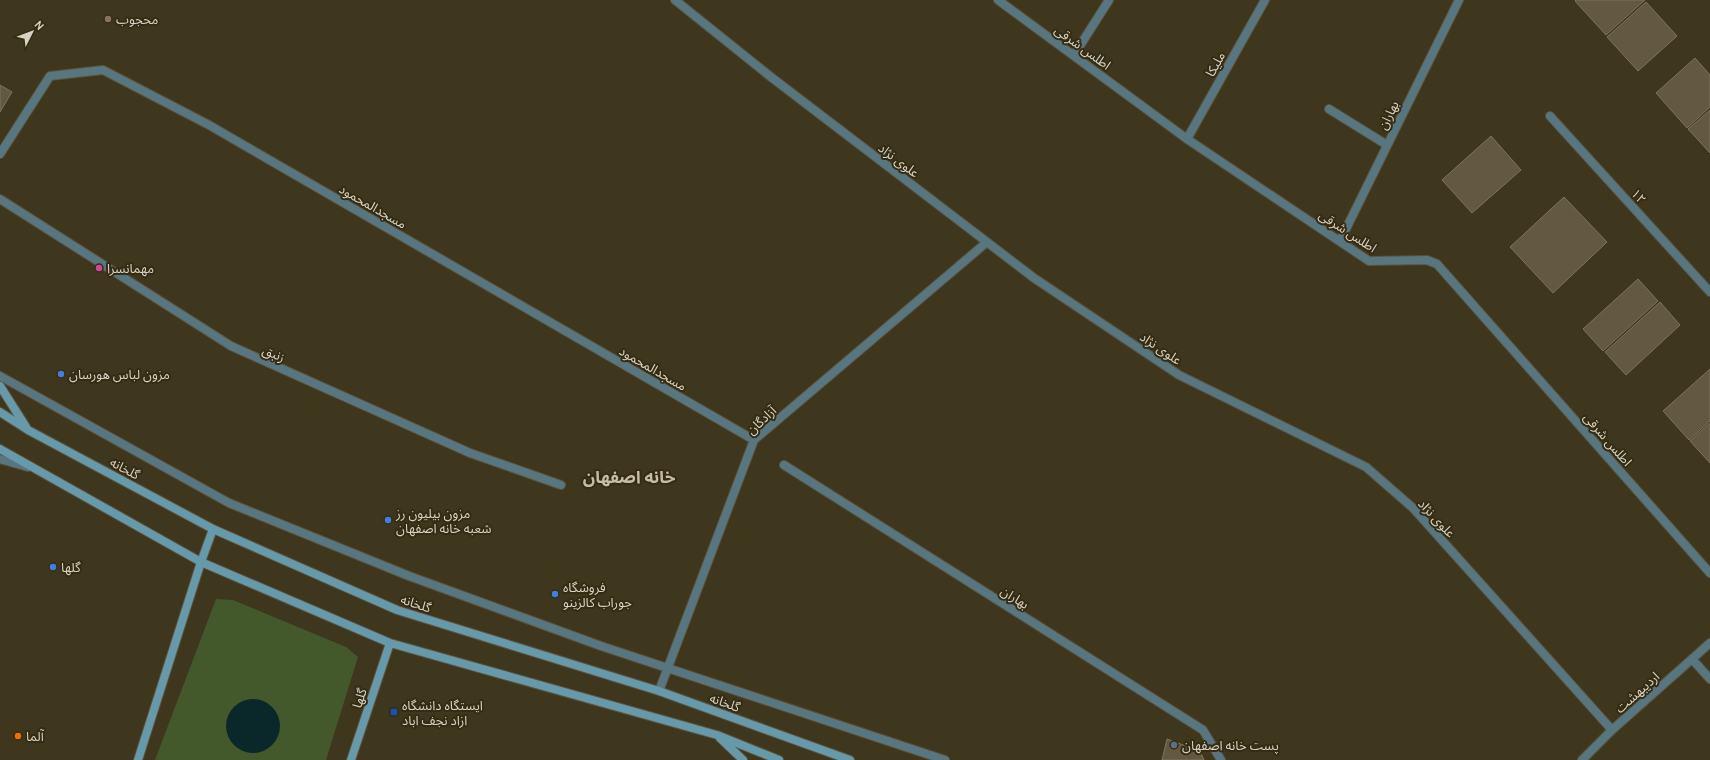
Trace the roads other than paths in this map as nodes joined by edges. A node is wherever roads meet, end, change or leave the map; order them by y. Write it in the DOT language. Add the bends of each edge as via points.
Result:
graph roads {
  1 [pos="675,0"];
  2 [pos="998,0"];
  3 [pos="1109,0"];
  4 [pos="1265,0"];
  5 [pos="1459,0"];
  6 [pos="1074,55"];
  7 [pos="1329,109"];
  8 [pos="1550,116"];
  9 [pos="1187,139"];
  10 [pos="1387,145"];
  11 [pos="0,154"];
  12 [pos="0,199"];
  13 [pos="1340,241"];
  14 [pos="987,242"];
  15 [pos="1710,292"];
  16 [pos="0,376"];
  17 [pos="0,386"];
  18 [pos="0,412"];
  19 [pos="28,430"];
  20 [pos="754,440"];
  21 [pos="0,449"];
  22 [pos="0,459"];
  23 [pos="784,465"];
  24 [pos="32,468"];
  25 [pos="561,485"];
  26 [pos="213,529"];
  27 [pos="201,562"];
  28 [pos="1710,573"];
  29 [pos="390,643"];
  30 [pos="1710,643"];
  31 [pos="1692,659"];
  32 [pos="667,668"];
  33 [pos="1710,679"];
  34 [pos="659,691"];
  35 [pos="1612,730"];
  36 [pos="717,735"];
  37 [pos="138,760"];
  38 [pos="351,760"];
  39 [pos="743,760"];
  40 [pos="779,760"];
  41 [pos="850,760"];
  42 [pos="945,760"];
  43 [pos="1221,760"];
  44 [pos="1582,760"];
  1 -- 14 [label="street, علوی نژاد" via="771,77"];
  2 -- 6 [label="street, اطلس شرقی"];
  3 -- 6 [label="street"];
  4 -- 9 [label="street, ملیکا"];
  5 -- 10 [label="street, بهاران"];
  6 -- 9 [label="street, اطلس شرقی"];
  7 -- 10 [label="street"];
  8 -- 15 [label="street, ۱۲"];
  9 -- 13 [label="street, اطلس شرقی"];
  10 -- 13 [label="street, بهاران"];
  11 -- 20 [label="street, مسجدالمحمود" via="50,76 104,70 209,125"];
  12 -- 25 [label="street, زنبق" via="231,346 470,453"];
  13 -- 28 [label="street, اطلس شرقی" via="1369,261 1427,260 1437,264"];
  14 -- 20 [label="street, آزادگان"];
  14 -- 35 [label="street, علوی نژاد" via="1034,278 1179,375 1366,467 1413,508"];
  16 -- 32 [label="street" via="230,503 409,576"];
  17 -- 19 [label="main road"];
  18 -- 19 [label="main road, گلخانه"];
  19 -- 26 [label="main road, گلخانه"];
  20 -- 32 [label="street, آزادگان"];
  21 -- 24 [label="main road"];
  22 -- 24 [label="street"];
  23 -- 43 [label="street, بهاران" via="1203,730"];
  24 -- 27 [label="main road"];
  26 -- 27 [label="main road"];
  26 -- 34 [label="main road, گلخانه" via="397,610"];
  27 -- 29 [label="main road"];
  27 -- 37 [label="main road"];
  29 -- 36 [label="main road"];
  29 -- 38 [label="main road, گلها"];
  30 -- 31 [label="street, اردیبهشت"];
  31 -- 33 [label="street"];
  31 -- 35 [label="street, اردیبهشت"];
  32 -- 34 [label="street, آزادگان"];
  32 -- 42 [label="street"];
  34 -- 41 [label="main road, گلخانه"];
  35 -- 44 [label="street, اردیبهشت"];
  36 -- 39 [label="main road"];
  36 -- 40 [label="main road"];
}
